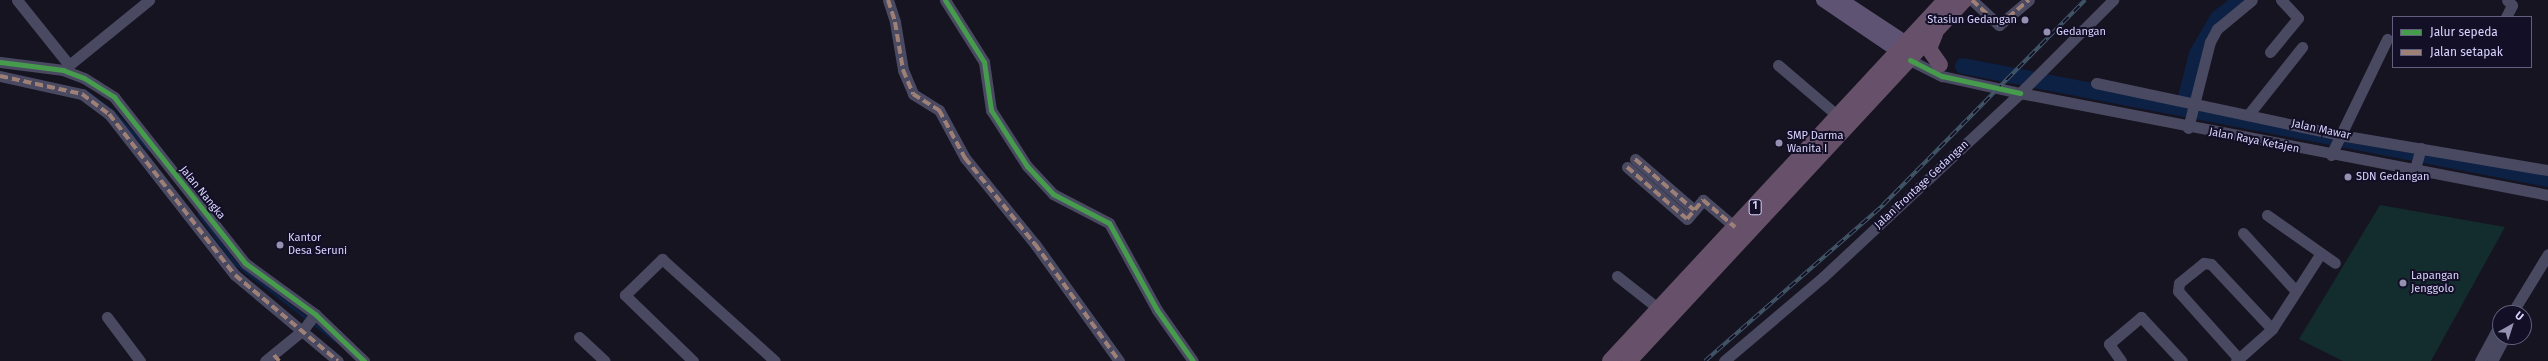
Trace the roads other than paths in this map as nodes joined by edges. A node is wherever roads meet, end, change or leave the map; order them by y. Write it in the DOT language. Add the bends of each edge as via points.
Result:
graph roads {
  1 [pos="17,0"];
  2 [pos="148,0"];
  3 [pos="888,0"];
  4 [pos="945,0"];
  5 [pos="1823,0"];
  6 [pos="1841,0"];
  7 [pos="1965,0"];
  8 [pos="1972,0"];
  9 [pos="2029,0"];
  10 [pos="2113,0"];
  11 [pos="2252,0"];
  12 [pos="2281,0"];
  13 [pos="2506,0"];
  14 [pos="1940,2"];
  15 [pos="2506,16"];
  16 [pos="1939,28"];
  17 [pos="2387,39"];
  18 [pos="2302,47"];
  19 [pos="1909,52"];
  20 [pos="2270,52"];
  21 [pos="0,62"];
  22 [pos="1778,64"];
  23 [pos="1940,66"];
  24 [pos="66,68"];
  25 [pos="0,76"];
  26 [pos="1962,81"];
  27 [pos="2096,83"];
  28 [pos="2020,94"];
  29 [pos="2192,107"];
  30 [pos="2248,114"];
  31 [pos="1838,117"];
  32 [pos="2189,125"];
  33 [pos="2339,137"];
  34 [pos="2420,150"];
  35 [pos="2331,154"];
  36 [pos="1635,159"];
  37 [pos="1627,168"];
  38 [pos="2415,170"];
  39 [pos="2548,170"];
  40 [pos="2548,196"];
  41 [pos="1694,210"];
  42 [pos="2267,215"];
  43 [pos="1735,227"];
  44 [pos="2243,233"];
  45 [pos="2321,253"];
  46 [pos="2548,254"];
  47 [pos="2335,263"];
  48 [pos="1617,276"];
  49 [pos="2295,290"];
  50 [pos="2517,305"];
  51 [pos="1659,309"];
  52 [pos="106,317"];
  53 [pos="308,323"];
  54 [pos="2272,329"];
  55 [pos="579,337"];
  56 [pos="2492,339"];
  57 [pos="2501,345"];
  58 [pos="273,359"];
  59 [pos="2237,360"];
  60 [pos="140,361"];
  61 [pos="338,361"];
  62 [pos="364,361"];
  63 [pos="605,361"];
  64 [pos="693,361"];
  65 [pos="775,361"];
  66 [pos="1119,361"];
  67 [pos="1193,361"];
  68 [pos="1610,361"];
  69 [pos="1629,361"];
  70 [pos="1724,361"];
  71 [pos="2121,361"];
  72 [pos="2182,361"];
  73 [pos="2480,361"];
  74 [pos="2492,361"];
  1 -- 24 [label="street"];
  2 -- 24 [label="street"];
  3 -- 66 [label="street" via="895,22 903,70 913,94 938,110 965,158 1035,244"];
  4 -- 67 [label="street" via="984,62 991,110 1027,166 1053,194 1110,223 1157,310"];
  5 -- 19 [label="main road"];
  6 -- 19 [label="main road"];
  7 -- 16 [label="highway, 1"];
  8 -- 9 [label="street" via="1999,25"];
  10 -- 28 [label="street, Jalan Frontage Gedangan"];
  11 -- 29 [label="street" via="2222,24 2210,42"];
  12 -- 20 [label="street" via="2298,18"];
  13 -- 15 [label="street" via="2512,5"];
  14 -- 19 [label="highway, 1"];
  16 -- 19 [label="highway, 1"];
  16 -- 23 [label="highway" via="1929,49"];
  17 -- 33 [label="street"];
  18 -- 30 [label="street"];
  19 -- 23 [label="street, Jalan Raya Ketajen"];
  19 -- 26 [label="street, Jalan Raya Ketajen" via="1942,76"];
  19 -- 31 [label="highway, 1"];
  19 -- 69 [label="highway, 1"];
  21 -- 24 [label="street, Jalan Nangka"];
  22 -- 31 [label="street"];
  23 -- 26 [label="street, Jalan Raya Ketajen"];
  24 -- 53 [label="street, Jalan Nangka" via="114,97 245,263"];
  25 -- 53 [label="street" via="82,94 109,114 235,275"];
  26 -- 28 [label="street, Jalan Raya Ketajen"];
  27 -- 29 [label="street, Jalan Mawar"];
  28 -- 32 [label="street, Jalan Raya Ketajen"];
  28 -- 70 [label="street, Jalan Frontage Gedangan" via="1823,277"];
  29 -- 30 [label="street, Jalan Mawar"];
  29 -- 32 [label="street"];
  30 -- 33 [label="street, Jalan Mawar"];
  31 -- 43 [label="highway, 1"];
  32 -- 35 [label="street, Jalan Raya Ketajen"];
  33 -- 34 [label="street, Jalan Mawar"];
  33 -- 35 [label="street"];
  34 -- 38 [label="street"];
  34 -- 39 [label="street, Jalan Mawar"];
  35 -- 38 [label="street, Jalan Raya Ketajen"];
  36 -- 41 [label="street"];
  37 -- 41 [label="street" via="1687,219"];
  38 -- 40 [label="street, Jalan Raya Ketajen"];
  41 -- 43 [label="street" via="1703,200"];
  42 -- 45 [label="street"];
  43 -- 51 [label="highway, 1"];
  44 -- 49 [label="street"];
  45 -- 47 [label="street"];
  45 -- 49 [label="street"];
  46 -- 50 [label="street"];
  48 -- 51 [label="street"];
  49 -- 54 [label="street"];
  51 -- 68 [label="highway, 1"];
  52 -- 60 [label="street"];
  53 -- 58 [label="street"];
  53 -- 61 [label="street"];
  53 -- 62 [label="street, Jalan Nangka"];
  54 -- 59 [label="street"];
  54 -- 59 [label="street" via="2211,264 2204,263 2179,283 2178,291"];
  55 -- 63 [label="street"];
  56 -- 73 [label="street"];
  57 -- 74 [label="street"];
  64 -- 65 [label="street" via="625,295 662,258"];
  71 -- 72 [label="street" via="2109,344 2138,318 2144,318"];
}
